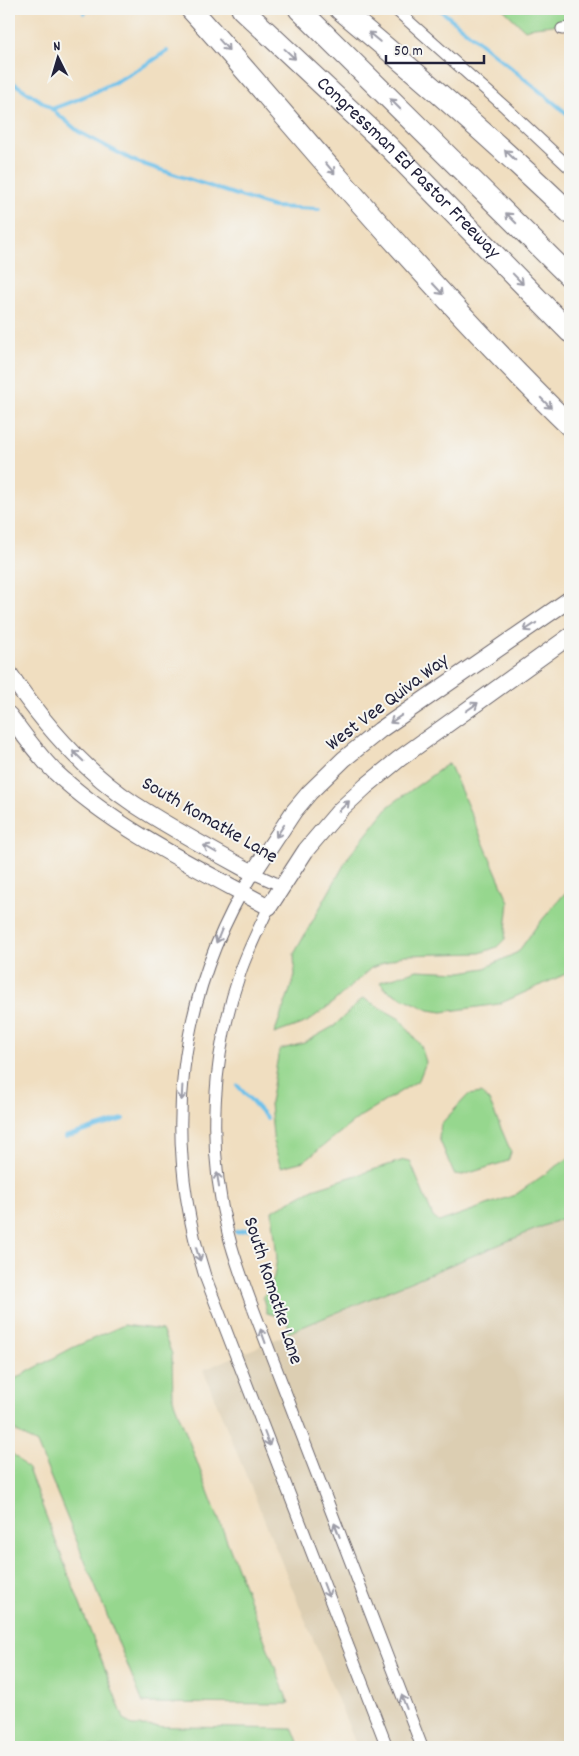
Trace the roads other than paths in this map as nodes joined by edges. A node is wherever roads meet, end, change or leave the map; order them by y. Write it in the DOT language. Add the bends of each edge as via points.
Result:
graph roads {
  1 [pos="191,9"];
  2 [pos="242,9"];
  3 [pos="299,9"];
  4 [pos="340,9"];
  5 [pos="395,9"];
  6 [pos="570,168"];
  7 [pos="570,213"];
  8 [pos="570,277"];
  9 [pos="570,332"];
  10 [pos="570,426"];
  11 [pos="570,600"];
  12 [pos="570,636"];
  13 [pos="9,672"];
  14 [pos="9,715"];
  15 [pos="253,872"];
  16 [pos="282,886"];
  17 [pos="241,892"];
  18 [pos="269,907"];
  19 [pos="387,1747"];
  20 [pos="422,1747"];
  1 -- 10 [label="highway, one-way" via="410,258"];
  2 -- 9 [label="highway, Congressman Ed Pastor Freeway, one-way" via="389,147"];
  8 -- 3 [label="highway, Congressman Ed Pastor Freeway, one-way"];
  7 -- 4 [label="highway, one-way" via="502,148"];
  5 -- 6 [label="street"];
  11 -- 15 [label="street, West Vee Quiva Way, one-way" via="380,730 344,760 294,811"];
  16 -- 12 [label="street, one-way" via="321,832 366,786"];
  15 -- 13 [label="street, South Komatke Lane, one-way" via="141,808 110,786 48,725"];
  14 -- 17 [label="street" via="34,749 95,806"];
  15 -- 16 [label="street, South Komatke Lane"];
  15 -- 17 [label="street, West Vee Quiva Way"];
  16 -- 18 [label="street, South Komatke Lane"];
  17 -- 18 [label="street"];
  17 -- 19 [label="street, one-way" via="210,959 191,1020 181,1112 187,1207 205,1276"];
  20 -- 18 [label="street, South Komatke Lane, one-way" via="236,1262 221,1202 214,1110 221,1048 241,970"];
}
